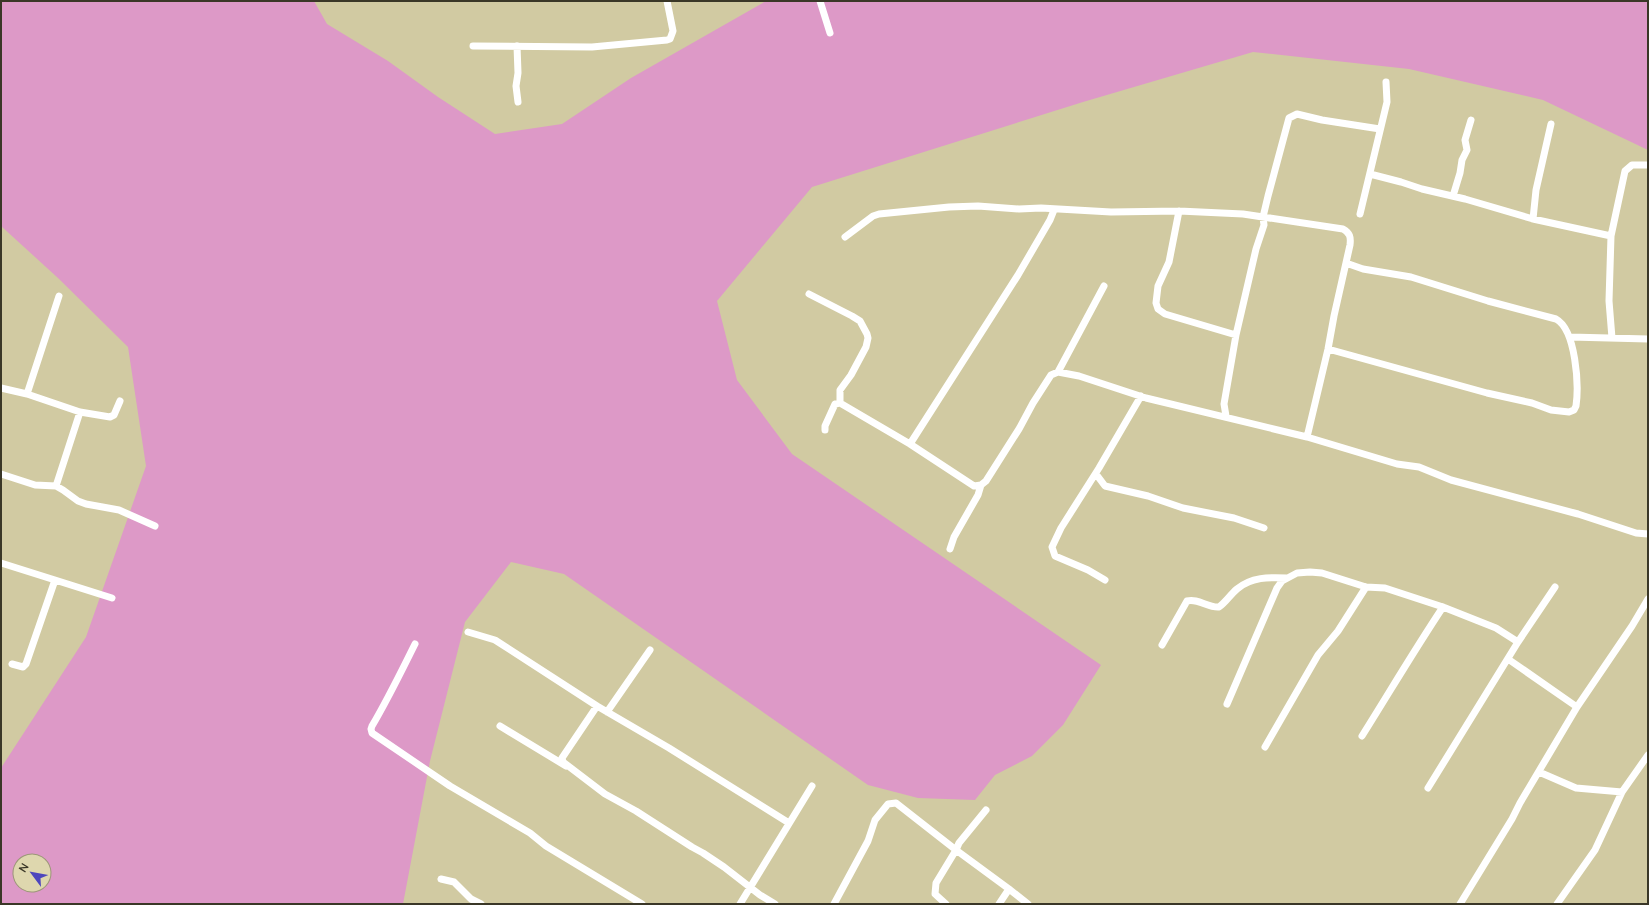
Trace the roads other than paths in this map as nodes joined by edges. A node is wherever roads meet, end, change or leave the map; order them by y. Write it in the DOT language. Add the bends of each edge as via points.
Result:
graph roads {
  1 [pos="667,1"];
  2 [pos="820,1"];
  3 [pos="830,33"];
  4 [pos="473,46"];
  5 [pos="517,46"];
  6 [pos="1386,82"];
  7 [pos="518,102"];
  8 [pos="1472,120"];
  9 [pos="1551,124"];
  10 [pos="1380,130"];
  11 [pos="1648,165"];
  12 [pos="1370,174"];
  13 [pos="1454,196"];
  14 [pos="1054,210"];
  15 [pos="1179,211"];
  16 [pos="1360,214"];
  17 [pos="1263,217"];
  18 [pos="1533,219"];
  19 [pos="1611,236"];
  20 [pos="845,237"];
  21 [pos="1346,263"];
  22 [pos="1104,286"];
  23 [pos="810,294"];
  24 [pos="58,296"];
  25 [pos="1236,335"];
  26 [pos="1570,337"];
  27 [pos="1612,338"];
  28 [pos="1648,339"];
  29 [pos="1328,349"];
  30 [pos="1058,372"];
  31 [pos="1,388"];
  32 [pos="27,394"];
  33 [pos="1141,396"];
  34 [pos="120,401"];
  35 [pos="840,403"];
  36 [pos="80,412"];
  37 [pos="1226,416"];
  38 [pos="825,430"];
  39 [pos="1307,437"];
  40 [pos="910,444"];
  41 [pos="1,474"];
  42 [pos="1096,474"];
  43 [pos="981,485"];
  44 [pos="56,486"];
  45 [pos="155,526"];
  46 [pos="1264,528"];
  47 [pos="1648,534"];
  48 [pos="950,550"];
  49 [pos="1,563"];
  50 [pos="1287,578"];
  51 [pos="55,580"];
  52 [pos="1105,580"];
  53 [pos="1366,587"];
  54 [pos="1555,587"];
  55 [pos="112,598"];
  56 [pos="1648,599"];
  57 [pos="1443,607"];
  58 [pos="468,632"];
  59 [pos="1518,642"];
  60 [pos="415,644"];
  61 [pos="1162,645"];
  62 [pos="650,650"];
  63 [pos="1508,659"];
  64 [pos="12,664"];
  65 [pos="1226,704"];
  66 [pos="597,706"];
  67 [pos="1577,707"];
  68 [pos="607,712"];
  69 [pos="500,726"];
  70 [pos="1362,736"];
  71 [pos="1265,747"];
  72 [pos="1648,755"];
  73 [pos="571,769"];
  74 [pos="1539,772"];
  75 [pos="812,786"];
  76 [pos="1428,788"];
  77 [pos="1622,792"];
  78 [pos="986,810"];
  79 [pos="789,823"];
  80 [pos="956,850"];
  81 [pos="441,879"];
  82 [pos="751,887"];
  83 [pos="1009,890"];
  84 [pos="481,904"];
  85 [pos="642,904"];
  86 [pos="740,904"];
  87 [pos="775,904"];
  88 [pos="834,904"];
  89 [pos="946,904"];
  90 [pos="999,904"];
  91 [pos="1028,904"];
  92 [pos="1460,904"];
  93 [pos="1557,904"];
  1 -- 5 [label="street" via="673,31 667,40 592,47"];
  2 -- 3 [label="street"];
  4 -- 5 [label="street"];
  5 -- 7 [label="street"];
  6 -- 10 [label="street" via="1388,102"];
  8 -- 13 [label="street" via="1465,140 1467,150 1462,160"];
  9 -- 18 [label="street" via="1536,190"];
  10 -- 12 [label="street"];
  10 -- 17 [label="street" via="1297,114 1289,118"];
  11 -- 19 [label="street" via="1632,164 1625,171"];
  12 -- 13 [label="street"];
  12 -- 16 [label="street"];
  13 -- 18 [label="street"];
  14 -- 15 [label="street"];
  14 -- 20 [label="street" via="978,206 879,214 863,222"];
  14 -- 40 [label="street" via="1018,275"];
  15 -- 17 [label="street"];
  15 -- 25 [label="street" via="1169,262 1158,286 1158,309 1165,314"];
  17 -- 21 [label="street" via="1348,231 1351,236"];
  17 -- 25 [label="street" via="1264,225"];
  18 -- 19 [label="street"];
  19 -- 27 [label="street" via="1609,301"];
  21 -- 26 [label="street" via="1363,269 1410,277 1556,319 1565,327"];
  21 -- 29 [label="street"];
  22 -- 30 [label="street"];
  23 -- 35 [label="street" via="860,321 867,334 866,347 840,390"];
  24 -- 32 [label="street"];
  25 -- 37 [label="street" via="1224,404"];
  26 -- 27 [label="street"];
  26 -- 29 [label="street" via="1577,400 1574,410 1569,412 1551,410"];
  27 -- 28 [label="street"];
  29 -- 39 [label="street"];
  30 -- 33 [label="street" via="1080,376"];
  30 -- 43 [label="street" via="1051,375 999,461"];
  31 -- 32 [label="street"];
  32 -- 36 [label="street"];
  33 -- 37 [label="street"];
  33 -- 42 [label="street"];
  34 -- 36 [label="street" via="114,415 110,417"];
  35 -- 38 [label="street" via="835,404"];
  35 -- 40 [label="street"];
  36 -- 44 [label="street"];
  37 -- 39 [label="street"];
  39 -- 47 [label="street" via="1397,464 1419,467 1451,480 1578,514 1636,534"];
  40 -- 43 [label="street" via="974,486"];
  41 -- 44 [label="street" via="35,485"];
  42 -- 46 [label="street" via="1105,486 1148,496 1183,508 1234,518"];
  42 -- 52 [label="street" via="1061,528 1052,547 1055,556"];
  43 -- 48 [label="street"];
  44 -- 45 [label="street" via="78,501 119,510"];
  49 -- 51 [label="street"];
  50 -- 53 [label="street" via="1297,573 1322,573"];
  50 -- 61 [label="street" via="1264,577 1254,580 1237,589 1219,606 1187,601"];
  50 -- 65 [label="street" via="1277,588"];
  51 -- 55 [label="street"];
  51 -- 64 [label="street" via="26,664 24,667"];
  53 -- 57 [label="street" via="1385,588"];
  53 -- 71 [label="street" via="1338,631 1318,655"];
  54 -- 59 [label="street"];
  56 -- 67 [label="street"];
  57 -- 59 [label="street" via="1496,628"];
  57 -- 70 [label="street"];
  58 -- 66 [label="street" via="495,640"];
  59 -- 63 [label="street"];
  60 -- 85 [label="street" via="372,726 372,733 450,786"];
  62 -- 68 [label="street"];
  63 -- 67 [label="street"];
  63 -- 76 [label="street"];
  66 -- 68 [label="street"];
  66 -- 73 [label="street" via="562,758"];
  67 -- 74 [label="street"];
  68 -- 79 [label="street"];
  69 -- 73 [label="street"];
  72 -- 77 [label="street"];
  73 -- 82 [label="street" via="605,794 704,853"];
  74 -- 77 [label="street" via="1576,788"];
  74 -- 92 [label="street"];
  75 -- 79 [label="street"];
  77 -- 93 [label="street" via="1595,850"];
  78 -- 80 [label="street"];
  79 -- 82 [label="street"];
  80 -- 83 [label="street"];
  80 -- 88 [label="street" via="896,803 888,804 875,820 868,841"];
  80 -- 89 [label="street" via="936,883 935,894"];
  81 -- 84 [label="street" via="454,882 471,899"];
  82 -- 86 [label="street"];
  82 -- 87 [label="street"];
  83 -- 90 [label="street"];
  83 -- 91 [label="street"];
}
